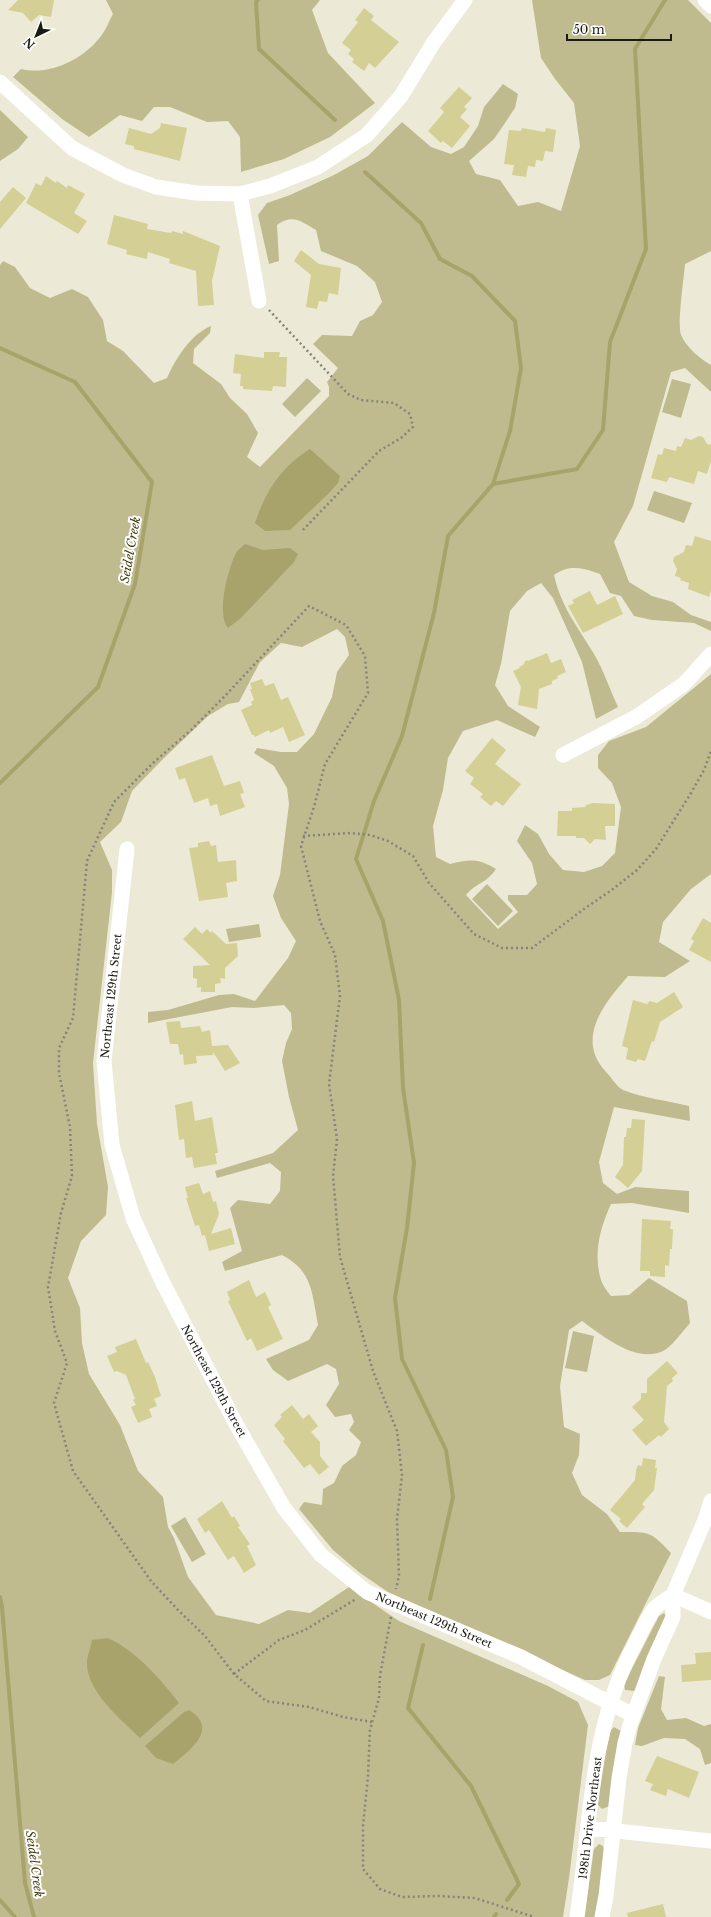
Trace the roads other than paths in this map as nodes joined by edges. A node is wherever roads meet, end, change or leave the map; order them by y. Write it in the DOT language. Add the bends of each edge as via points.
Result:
graph roads {
  1 [pos="465,0"];
  2 [pos="706,0"];
  3 [pos="711,6"];
  4 [pos="0,82"];
  5 [pos="240,194"];
  6 [pos="259,301"];
  7 [pos="711,654"];
  8 [pos="563,756"];
  9 [pos="127,849"];
  10 [pos="711,1501"];
  11 [pos="673,1595"];
  12 [pos="711,1612"];
  13 [pos="610,1704"];
  14 [pos="633,1715"];
  15 [pos="588,1828"];
  16 [pos="614,1831"];
  17 [pos="711,1841"];
  18 [pos="577,1917"];
  19 [pos="602,1917"];
  1 -- 5 [label="street" via="434,42 401,96 367,135 318,167 270,186"];
  2 -- 3 [label="street"];
  4 -- 5 [label="street" via="72,148 123,175 156,187 196,193"];
  5 -- 6 [label="street"];
  7 -- 8 [label="street" via="684,684 636,718"];
  9 -- 13 [label="street, Northeast 129th Street" via="104,1061 112,1145 133,1218 163,1283 217,1388 284,1508 321,1555 367,1592 521,1657"];
  10 -- 11 [label="street"];
  11 -- 12 [label="street"];
  11 -- 13 [label="street, 198th Drive Northeast" via="654,1608 623,1667"];
  11 -- 14 [label="street" via="673,1617"];
  13 -- 14 [label="street, Northeast 129th Street"];
  13 -- 15 [label="street, 198th Drive Northeast" via="593,1777"];
  14 -- 16 [label="street" via="625,1743"];
  15 -- 16 [label="street"];
  15 -- 18 [label="street, 198th Drive Northeast"];
  16 -- 17 [label="street"];
  16 -- 19 [label="street"];
}
